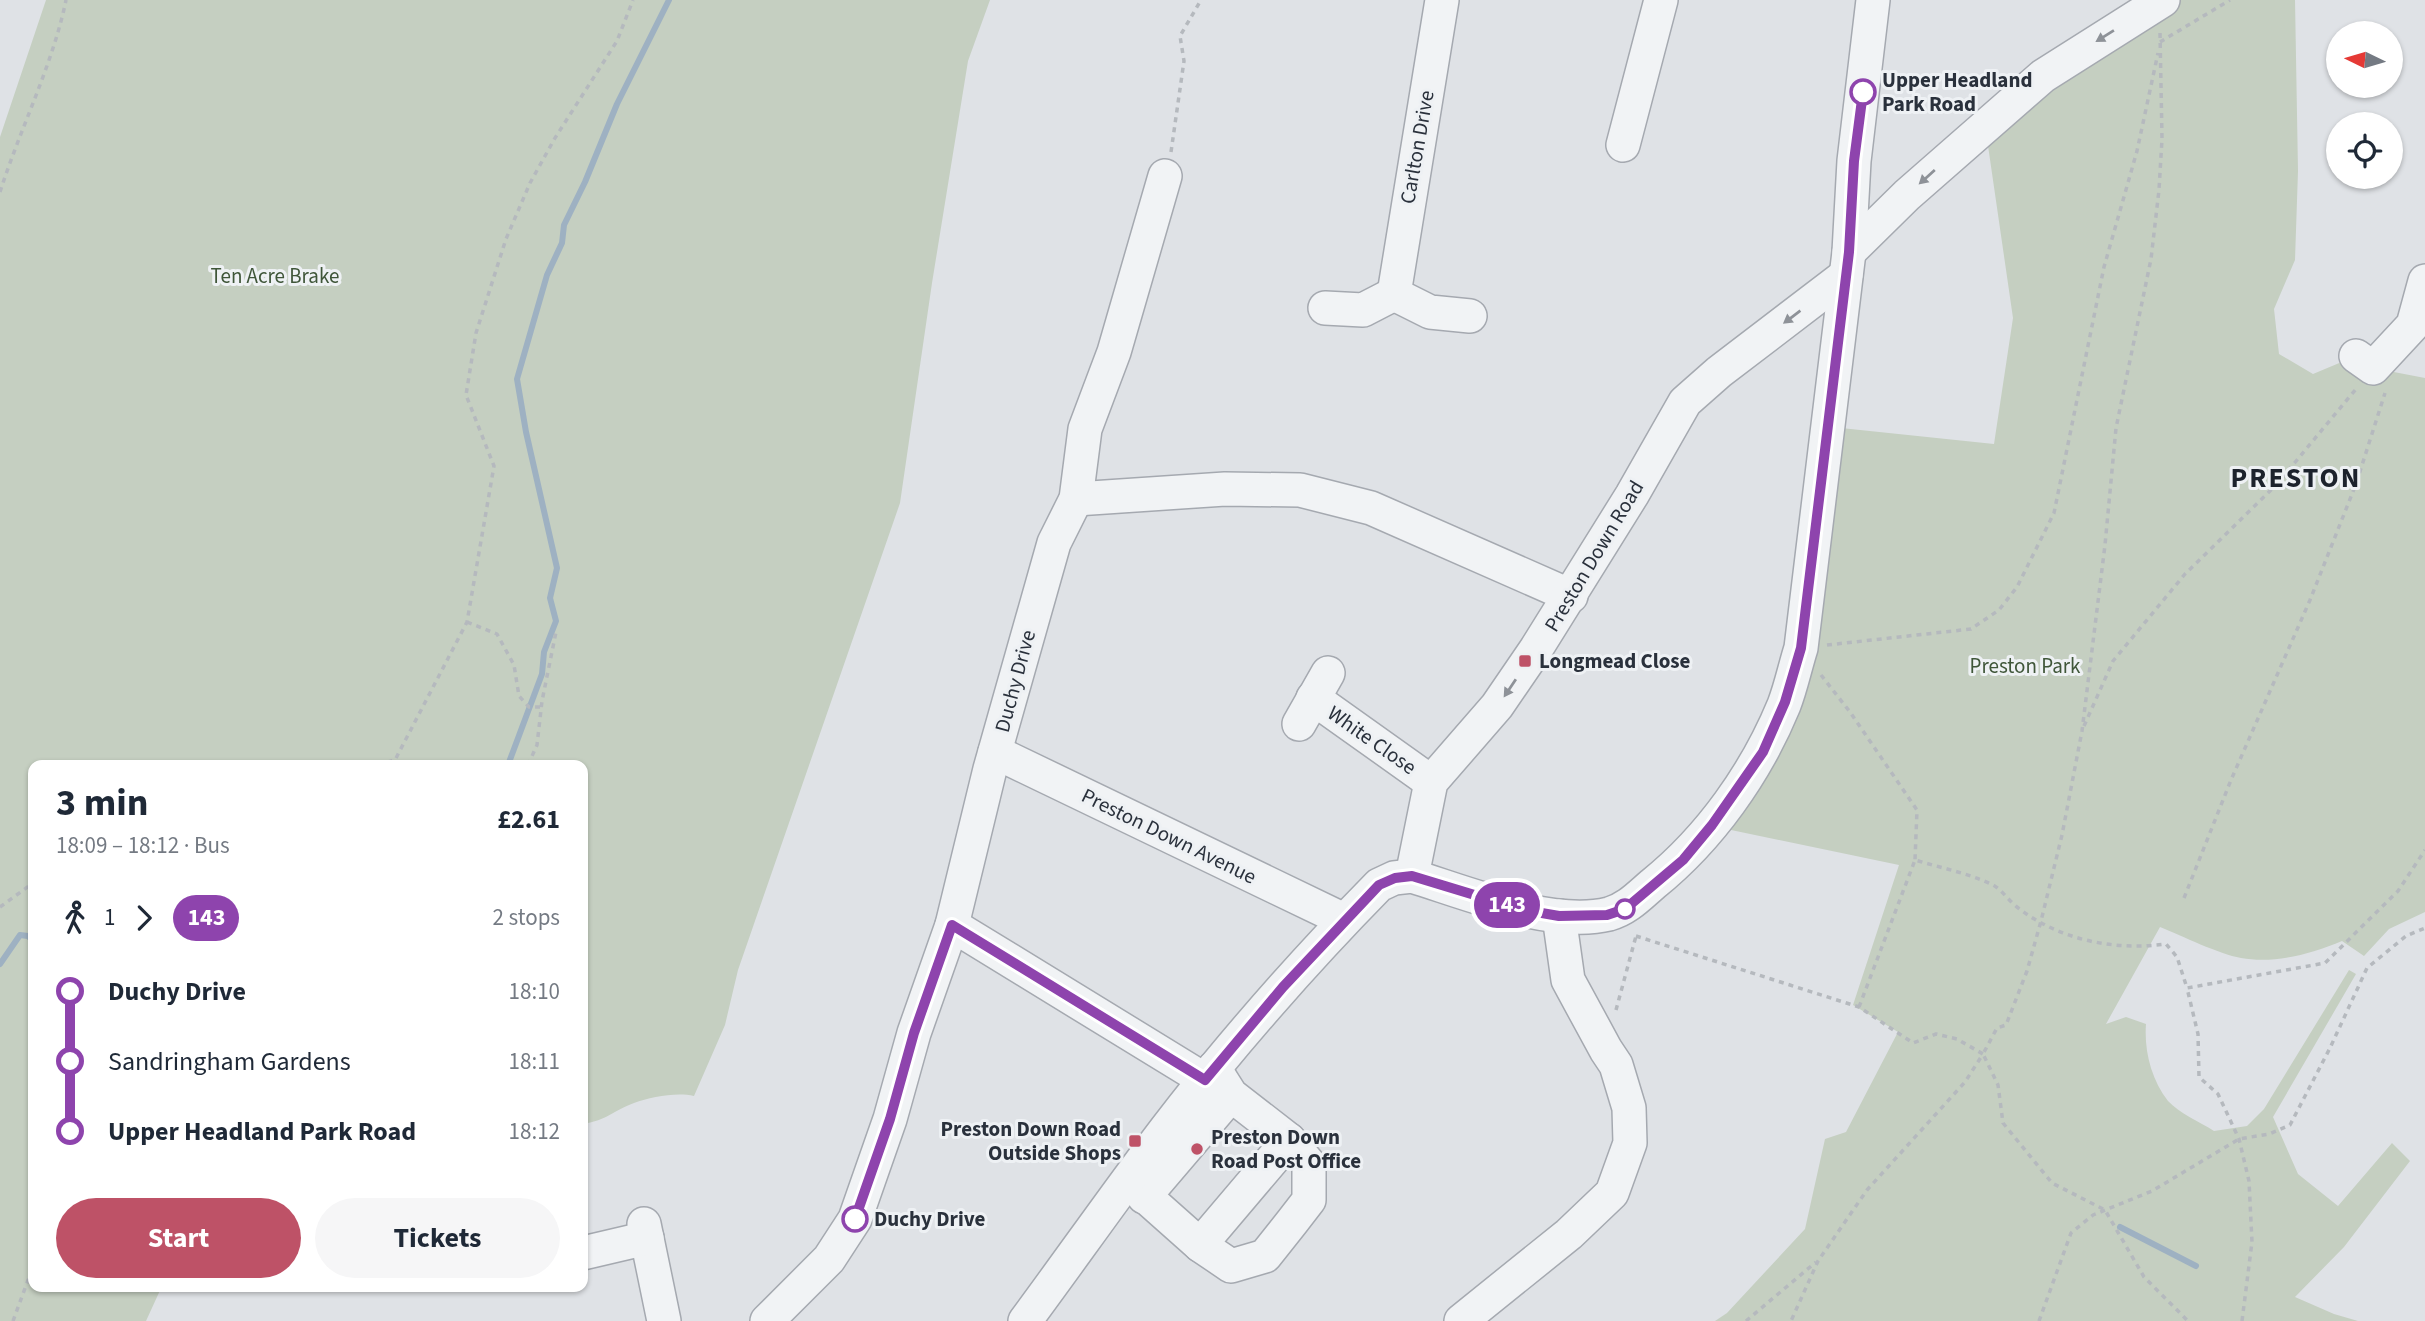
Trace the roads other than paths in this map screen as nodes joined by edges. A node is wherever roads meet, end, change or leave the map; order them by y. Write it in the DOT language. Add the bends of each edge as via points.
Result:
graph roads {
  1 [pos="1442,0"];
  2 [pos="1661,0"];
  3 [pos="1873,0"];
  4 [pos="2156,1"];
  5 [pos="1623,145"];
  6 [pos="1165,176"];
  7 [pos="1848,264"];
  8 [pos="2425,281"];
  9 [pos="1394,294"];
  10 [pos="1325,308"];
  11 [pos="1470,316"];
  12 [pos="2372,359"];
  13 [pos="1076,499"];
  14 [pos="1571,596"];
  15 [pos="1313,698"];
  16 [pos="995,752"];
  17 [pos="1431,782"];
  18 [pos="1412,876"];
  19 [pos="1559,916"];
  20 [pos="1344,920"];
  21 [pos="952,925"];
  22 [pos="1217,1081"];
  23 [pos="1289,1140"];
  24 [pos="1136,1189"];
  25 [pos="1200,1245"];
  26 [pos="588,1251"];
  27 [pos="664,1321"];
  28 [pos="767,1321"];
  29 [pos="1025,1321"];
  30 [pos="1461,1321"];
  1 -- 9 [label="street, Carlton Drive"];
  2 -- 5 [label="street"];
  3 -- 7 [label="street" via="1854,161"];
  4 -- 7 [label="street, Preston Down Road, one-way" via="2043,76 1907,195"];
  6 -- 13 [label="street, Duchy Drive" via="1114,352 1085,429"];
  7 -- 14 [label="street, Preston Down Road, one-way" via="1685,402"];
  7 -- 19 [label="street" via="1801,648 1785,702 1763,752 1683,860 1625,909 1607,915"];
  8 -- 12 [label="street" via="2413,325"];
  9 -- 10 [label="street" via="1363,310"];
  9 -- 11 [label="street" via="1430,312"];
  13 -- 14 [label="street" via="1225,489 1300,490 1371,508"];
  13 -- 16 [label="street, Duchy Drive" via="1054,544"];
  14 -- 17 [label="street, Preston Down Road, one-way" via="1497,706"];
  15 -- 17 [label="street, White Close"];
  16 -- 20 [label="street, Preston Down Avenue"];
  16 -- 21 [label="street, Duchy Drive"];
  17 -- 18 [label="street, Preston Down Road"];
  18 -- 19 [label="street"];
  18 -- 20 [label="street" via="1379,885"];
  19 -- 30 [label="street" via="1568,980 1616,1065 1629,1108 1630,1143 1612,1192 1569,1234"];
  20 -- 22 [label="street"];
  21 -- 22 [label="street"];
  21 -- 28 [label="street, Duchy Drive" via="855,1219 830,1259"];
  22 -- 23 [label="street"];
  22 -- 24 [label="street"];
  23 -- 25 [label="street"];
  23 -- 25 [label="street" via="1309,1164 1309,1200 1265,1256 1231,1266"];
  24 -- 25 [label="street"];
  24 -- 29 [label="street"];
  26 -- 27 [label="street" via="645,1231"];
}
